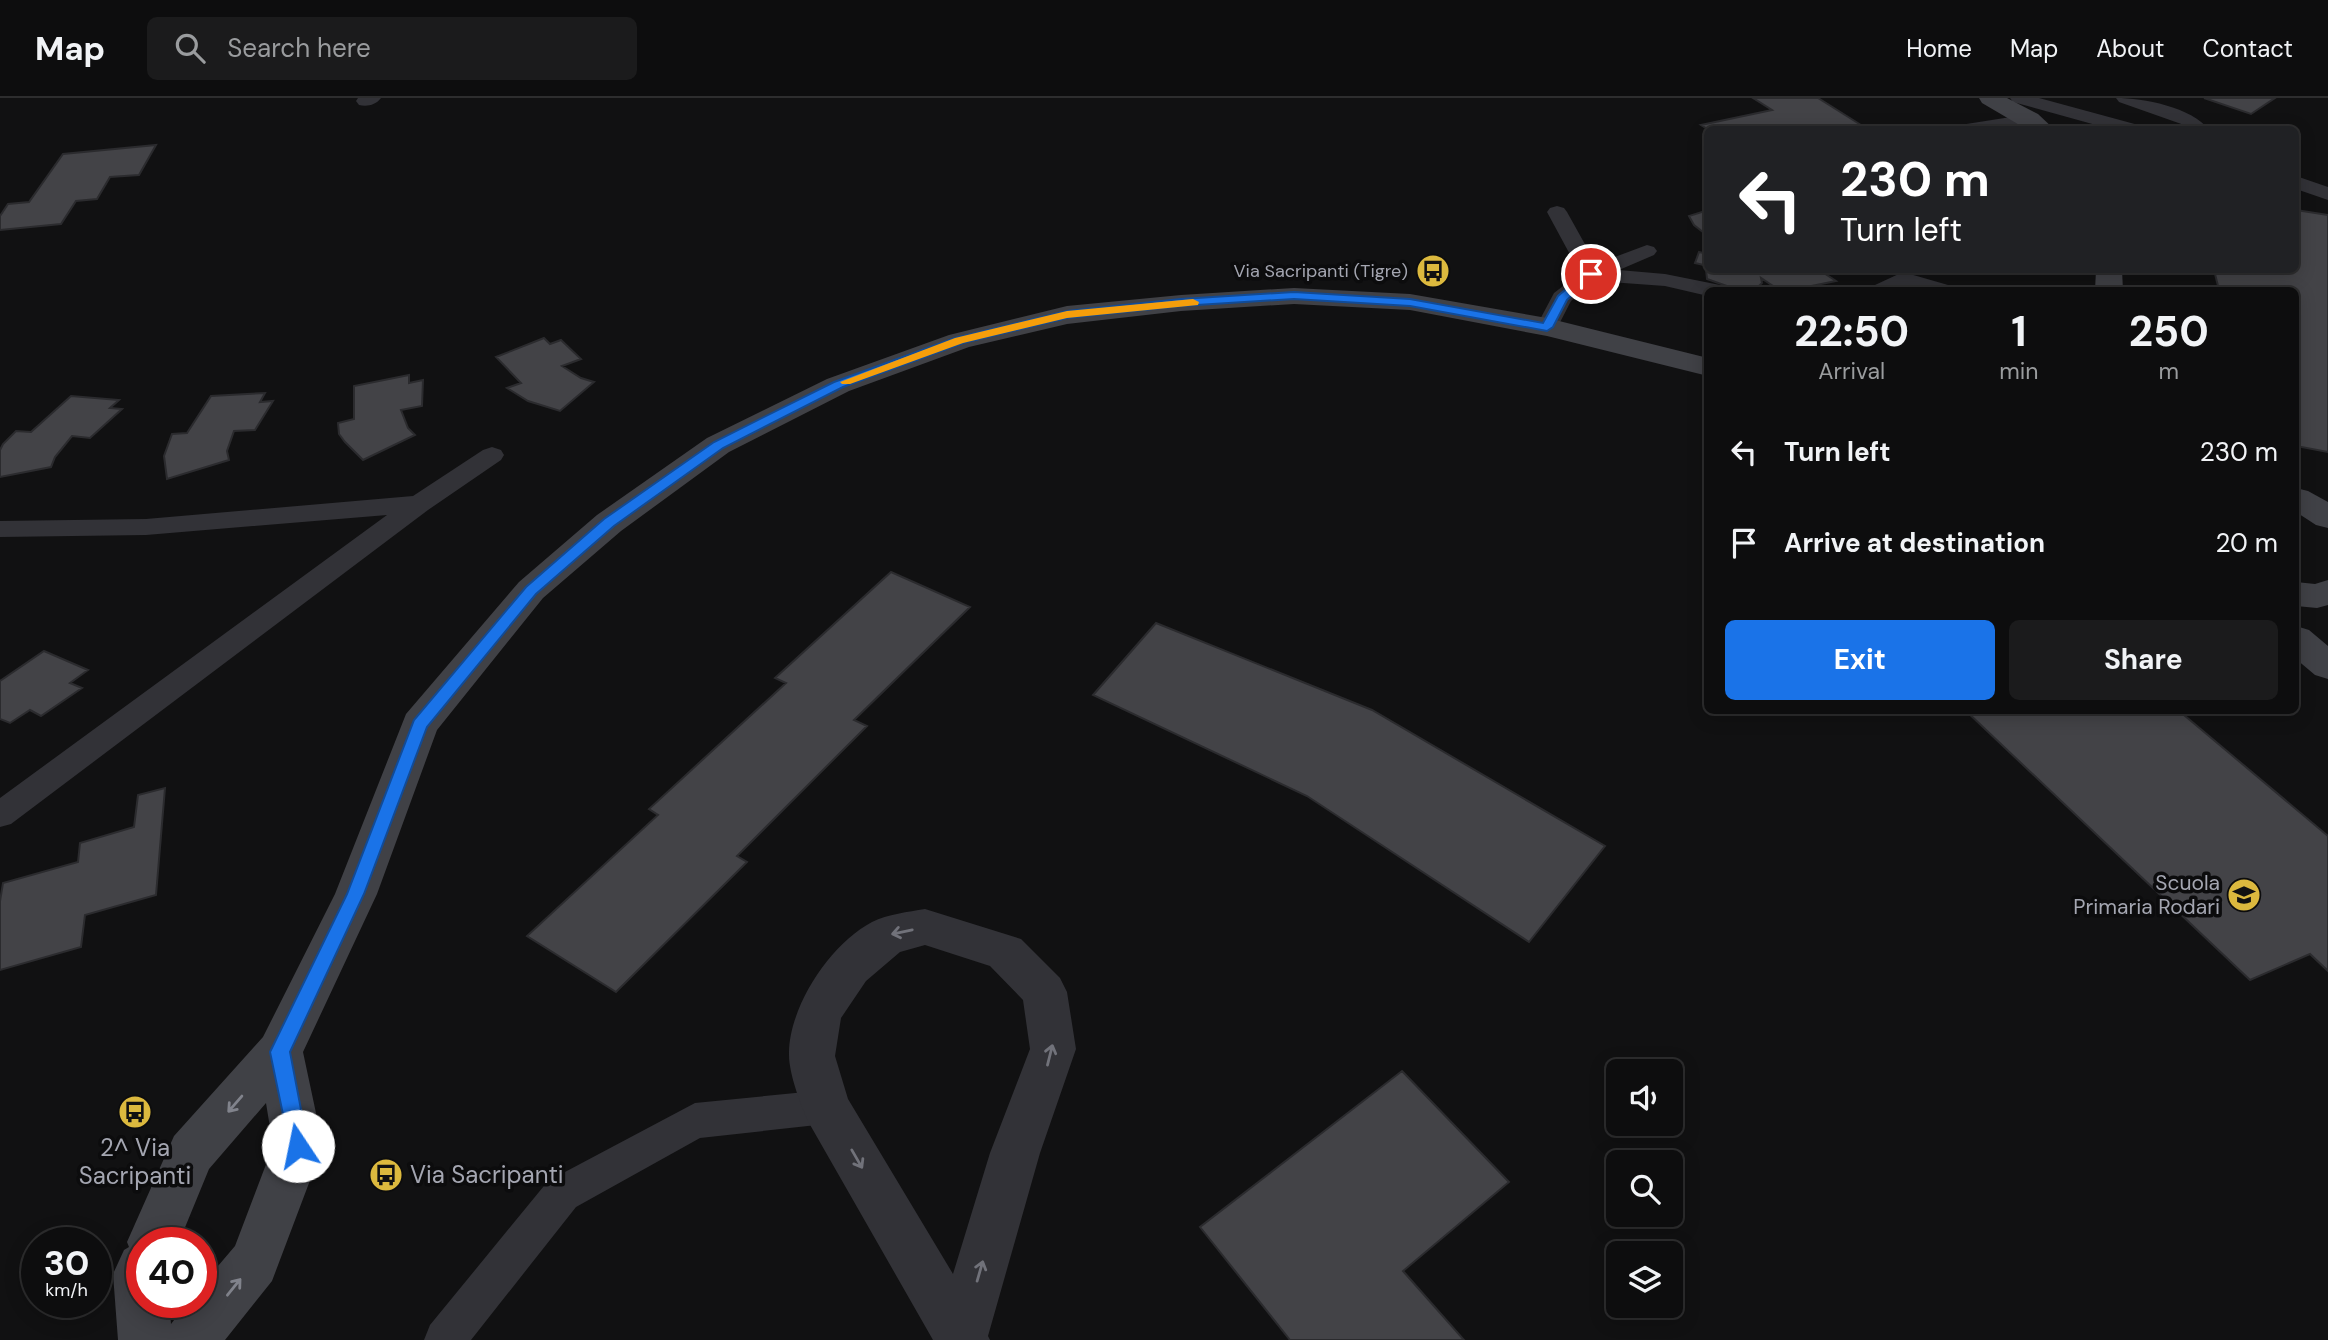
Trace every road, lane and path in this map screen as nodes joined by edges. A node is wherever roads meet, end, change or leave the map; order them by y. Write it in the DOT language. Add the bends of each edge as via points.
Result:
graph roads {
  1 [pos="1990,98"];
  2 [pos="2019,98"];
  3 [pos="2124,98"];
  4 [pos="2036,124"];
  5 [pos="2011,126"];
  6 [pos="2124,126"];
  7 [pos="2196,126"];
  8 [pos="2299,183"];
  9 [pos="2328,194"];
  10 [pos="1557,212"];
  11 [pos="1647,251"];
  12 [pos="1591,274"];
  13 [pos="1888,287"];
  14 [pos="1931,287"];
  15 [pos="1704,288"];
  16 [pos="1547,327"];
  17 [pos="1704,367"];
  18 [pos="492,455"];
  19 [pos="2299,490"];
  20 [pos="2328,497"];
  21 [pos="2299,500"];
  22 [pos="419,504"];
  23 [pos="2328,517"];
  24 [pos="0,529"];
  25 [pos="2299,642"];
  26 [pos="2328,666"];
  27 [pos="0,815"];
  28 [pos="280,1052"];
  29 [pos="826,1107"];
  30 [pos="159,1227"];
  31 [pos="143,1318"];
  32 [pos="962,1338"];
  33 [pos="145,1340"];
  34 [pos="191,1340"];
  35 [pos="445,1340"];
  1 -- 4 [label="street"];
  2 -- 6 [label="lane"];
  3 -- 7 [label="lane"];
  4 -- 5 [label="lane"];
  8 -- 9 [label="lane"];
  10 -- 12 [label="lane"];
  11 -- 12 [label="lane"];
  12 -- 15 [label="lane"];
  12 -- 16 [label="lane" via="1562,298"];
  13 -- 14 [label="lane" via="1903,278"];
  16 -- 17 [label="street"];
  16 -- 28 [label="street" via="1410,302 1294,296 1067,315 959,341 838,385 718,445 609,523 531,590 420,724 356,894"];
  18 -- 22 [label="lane"];
  19 -- 20 [label="street"];
  21 -- 23 [label="street"];
  22 -- 24 [label="lane" via="146,527"];
  22 -- 27 [label="lane"];
  25 -- 26 [label="street"];
  28 -- 30 [label="street, one-way" via="191,1153"];
  34 -- 28 [label="street, one-way" via="254,1263 298,1146"];
  29 -- 32 [label="street, one-way"];
  32 -- 29 [label="street, one-way" via="1014,1153 1054,1049 1044,992 1005,952 925,927 887,936 850,967 819,1012 812,1056"];
  29 -- 35 [label="lane" via="695,1121 562,1194"];
  31 -- 33 [label="street"];
}
